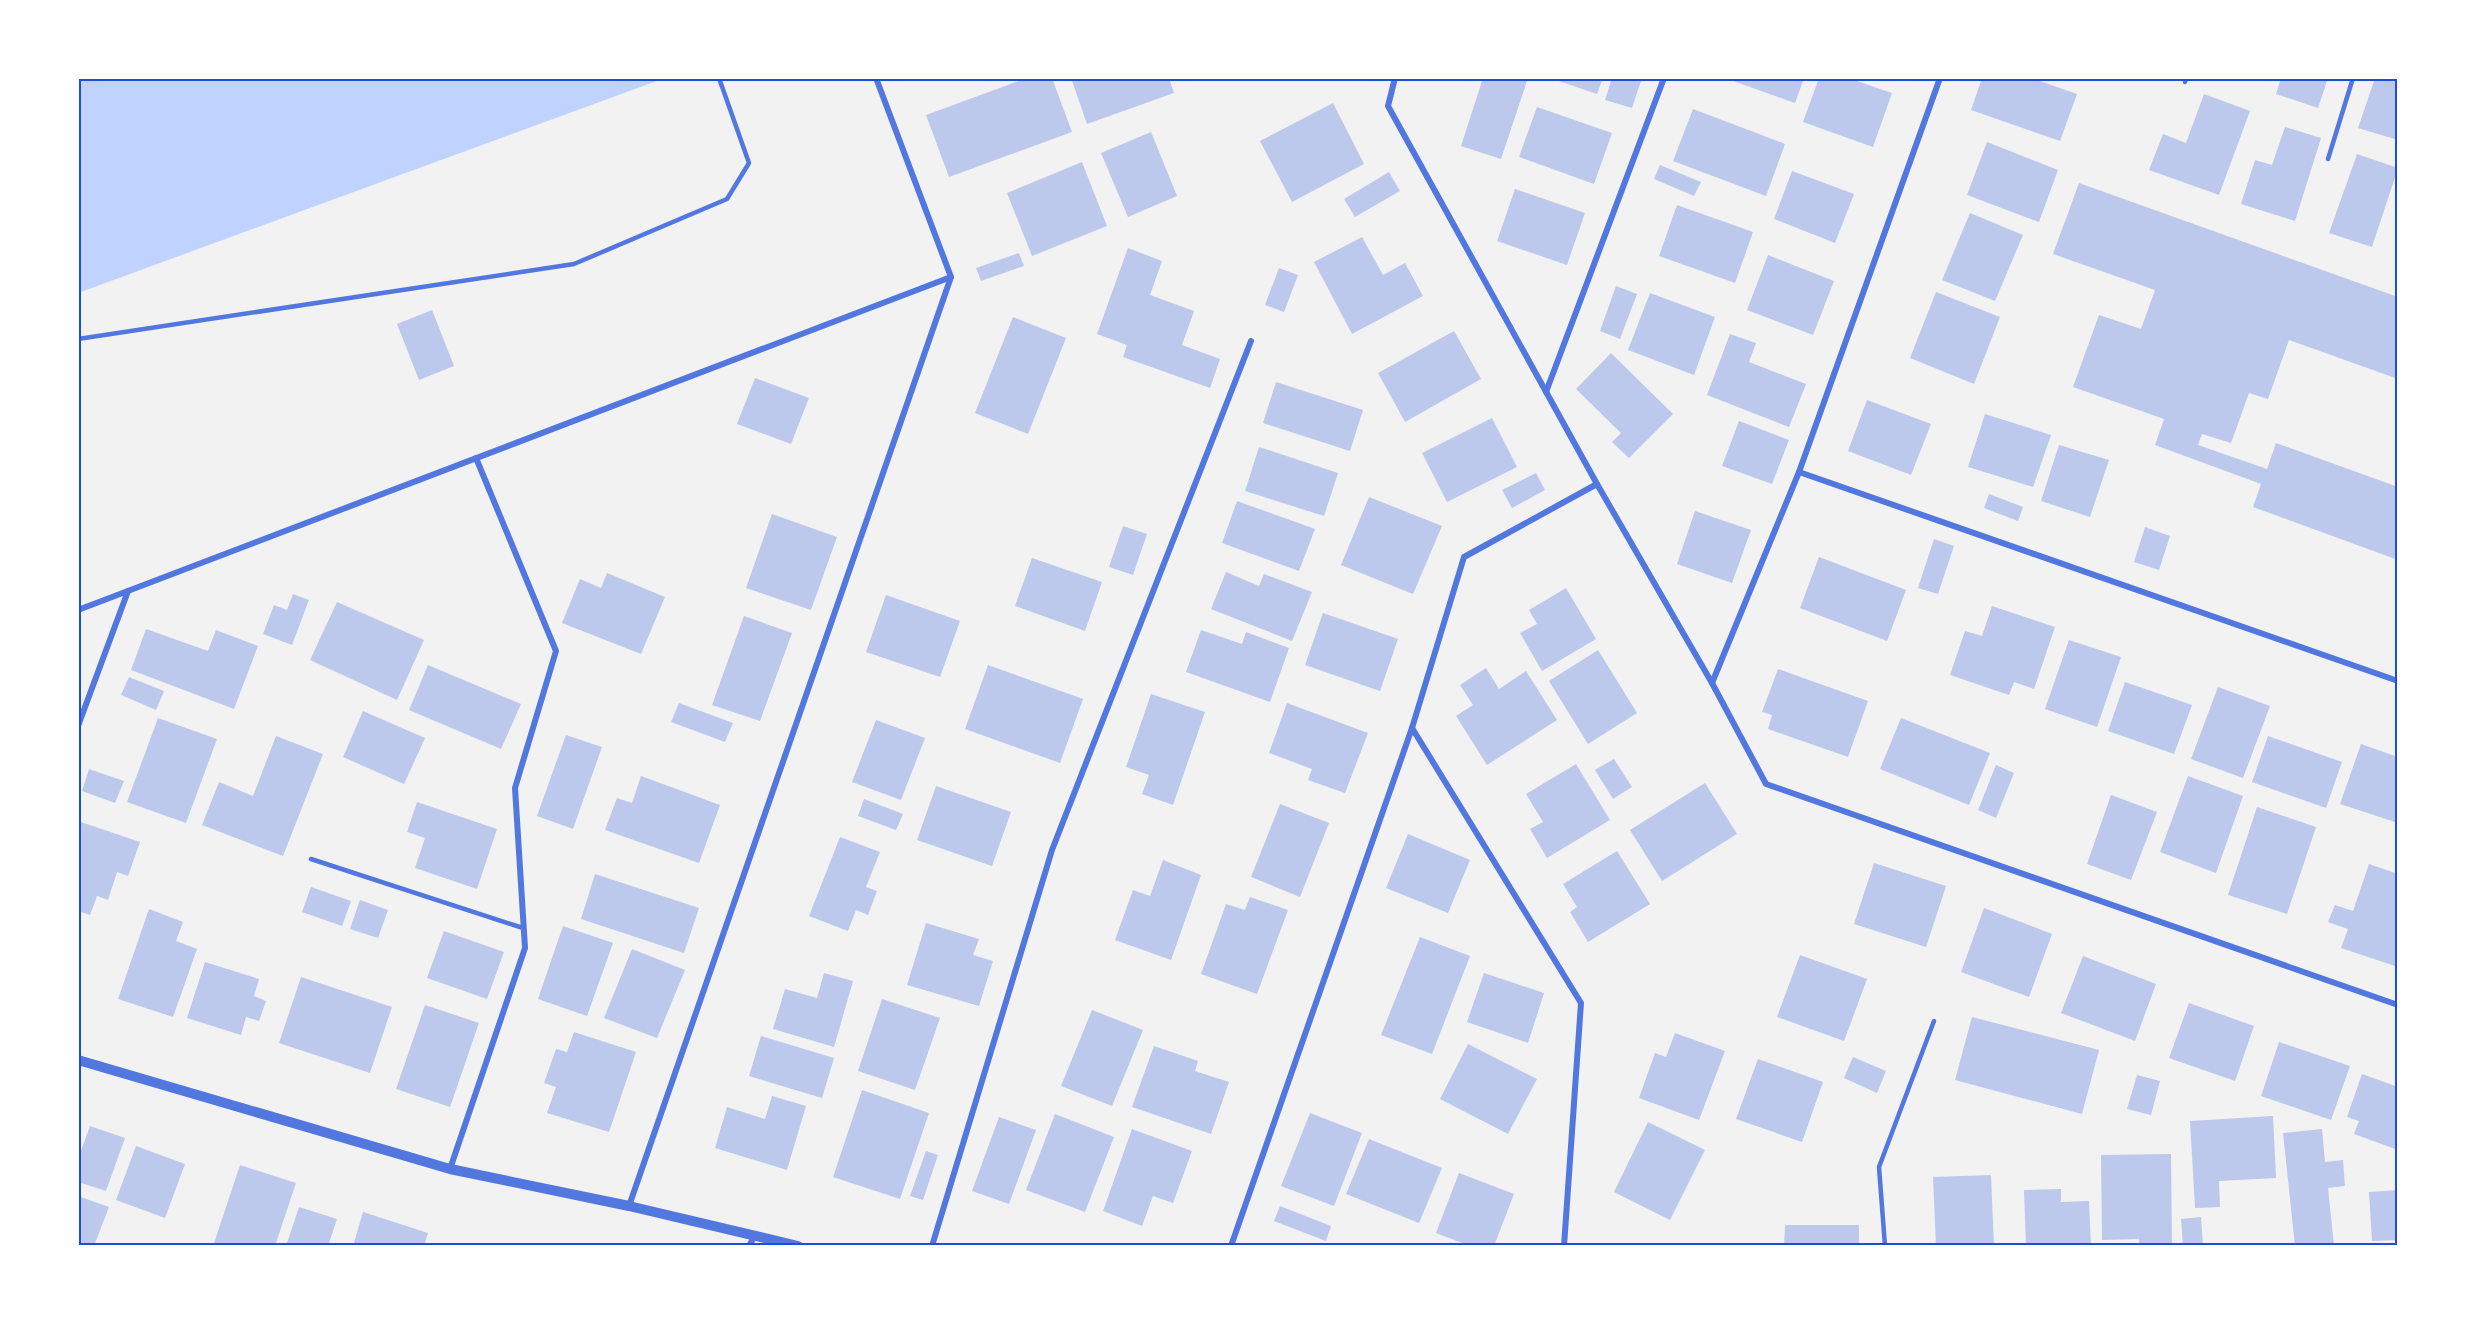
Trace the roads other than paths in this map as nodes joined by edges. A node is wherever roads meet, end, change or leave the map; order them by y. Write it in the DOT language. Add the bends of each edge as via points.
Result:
graph roads {
  1 [pos="719,78"];
  2 [pos="876,78"];
  3 [pos="1395,78"];
  4 [pos="1664,78"];
  5 [pos="1940,78"];
  6 [pos="2353,78"];
  7 [pos="2328,159"];
  8 [pos="951,277"];
  9 [pos="78,339"];
  10 [pos="1251,341"];
  11 [pos="1546,392"];
  12 [pos="476,458"];
  13 [pos="1799,472"];
  14 [pos="1597,484"];
  15 [pos="128,591"];
  16 [pos="78,610"];
  17 [pos="2398,681"];
  18 [pos="1712,683"];
  19 [pos="78,726"];
  20 [pos="1412,728"];
  21 [pos="311,859"];
  22 [pos="523,928"];
  23 [pos="2398,1005"];
  24 [pos="1935,1021"];
  25 [pos="78,1060"];
  26 [pos="450,1169"];
  27 [pos="629,1206"];
  28 [pos="752,1242"];
  29 [pos="798,1246"];
  30 [pos="932,1246"];
  31 [pos="1231,1246"];
  32 [pos="1564,1246"];
  33 [pos="1885,1246"];
  1 -- 9 [label="lane" via="749,163 727,199 574,264"];
  2 -- 8 [label="street"];
  3 -- 11 [label="street" via="1388,106"];
  4 -- 11 [label="street"];
  5 -- 13 [label="street"];
  6 -- 7 [label="lane"];
  8 -- 12 [label="street"];
  8 -- 27 [label="street"];
  10 -- 30 [label="street" via="1052,850"];
  11 -- 14 [label="street"];
  12 -- 15 [label="street"];
  12 -- 22 [label="street" via="556,651 515,788"];
  13 -- 17 [label="street"];
  13 -- 18 [label="street"];
  14 -- 18 [label="street"];
  14 -- 20 [label="street" via="1464,558"];
  15 -- 16 [label="street"];
  15 -- 19 [label="street"];
  18 -- 23 [label="street" via="1766,784"];
  20 -- 31 [label="street"];
  20 -- 32 [label="street" via="1581,1003"];
  21 -- 22 [label="lane"];
  22 -- 26 [label="street" via="525,948"];
  24 -- 33 [label="lane" via="1879,1167"];
  25 -- 26 [label="street"];
  26 -- 27 [label="street"];
  27 -- 28 [label="street"];
  28 -- 29 [label="street"];
}
